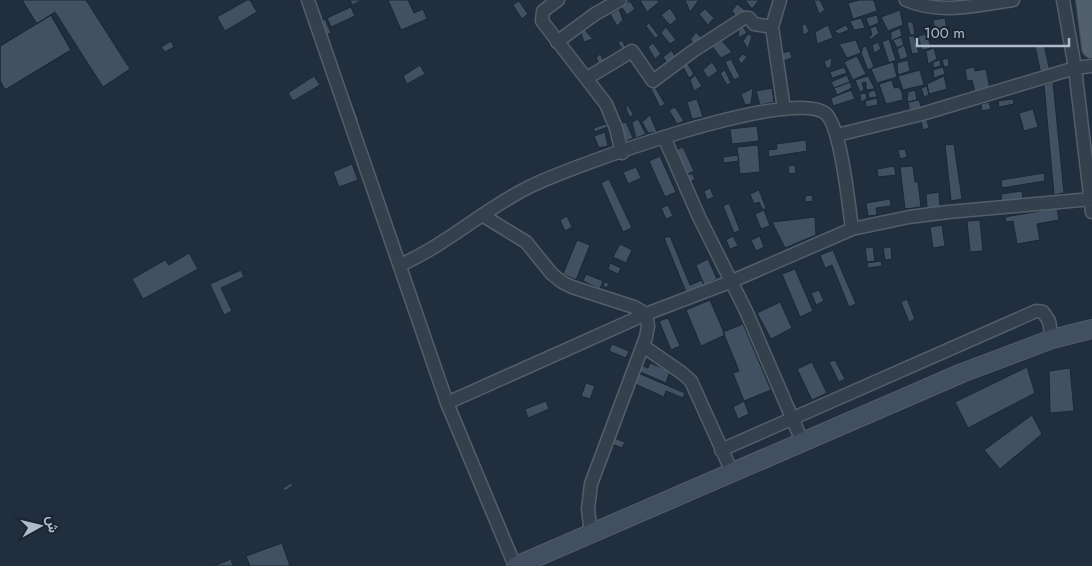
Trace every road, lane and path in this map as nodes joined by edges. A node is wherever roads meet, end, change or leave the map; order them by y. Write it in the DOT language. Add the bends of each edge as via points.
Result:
graph roads {
  1 [pos="308,0"];
  2 [pos="558,0"];
  3 [pos="620,0"];
  4 [pos="780,0"];
  5 [pos="906,0"];
  6 [pos="1013,0"];
  7 [pos="1062,0"];
  8 [pos="1086,0"];
  9 [pos="772,27"];
  10 [pos="557,42"];
  11 [pos="1092,48"];
  12 [pos="1092,66"];
  13 [pos="1075,68"];
  14 [pos="587,78"];
  15 [pos="784,108"];
  16 [pos="837,134"];
  17 [pos="664,137"];
  18 [pos="622,153"];
  19 [pos="1092,203"];
  20 [pos="482,215"];
  21 [pos="852,229"];
  22 [pos="400,265"];
  23 [pos="730,282"];
  24 [pos="646,314"];
  25 [pos="1092,329"];
  26 [pos="1052,339"];
  27 [pos="643,346"];
  28 [pos="446,403"];
  29 [pos="792,419"];
  30 [pos="802,441"];
  31 [pos="721,450"];
  32 [pos="732,472"];
  33 [pos="591,533"];
  34 [pos="515,566"];
  1 -- 22 [label="street"];
  2 -- 10 [label="street" via="546,8 542,16 546,29"];
  3 -- 10 [label="street"];
  4 -- 9 [label="street"];
  5 -- 6 [label="street" via="948,8"];
  7 -- 13 [label="street"];
  8 -- 11 [label="main road"];
  9 -- 14 [label="street" via="754,24 745,17 653,81 632,51"];
  9 -- 15 [label="street"];
  10 -- 14 [label="street"];
  12 -- 13 [label="street"];
  13 -- 16 [label="street" via="922,114"];
  13 -- 19 [label="street"];
  14 -- 18 [label="street" via="610,113"];
  15 -- 16 [label="street" via="806,107 824,113"];
  15 -- 17 [label="street"];
  16 -- 21 [label="street"];
  17 -- 18 [label="street"];
  17 -- 23 [label="street"];
  18 -- 20 [label="street" via="552,176"];
  19 -- 21 [label="street" via="948,212"];
  20 -- 22 [label="street" via="433,250"];
  20 -- 24 [label="street" via="526,242 562,282"];
  21 -- 23 [label="street"];
  22 -- 28 [label="street"];
  23 -- 24 [label="street"];
  23 -- 29 [label="street" via="746,311"];
  24 -- 27 [label="street" via="648,331"];
  24 -- 28 [label="street"];
  25 -- 26 [label="street"];
  26 -- 29 [label="street" via="1047,316 1036,311"];
  26 -- 30 [label="street" via="969,370"];
  27 -- 31 [label="street" via="691,381"];
  27 -- 33 [label="street" via="591,484 588,509"];
  28 -- 34 [label="street"];
  29 -- 30 [label="street"];
  29 -- 31 [label="street"];
  30 -- 32 [label="street"];
  31 -- 32 [label="street"];
  32 -- 33 [label="street"];
  33 -- 34 [label="street"];
}
